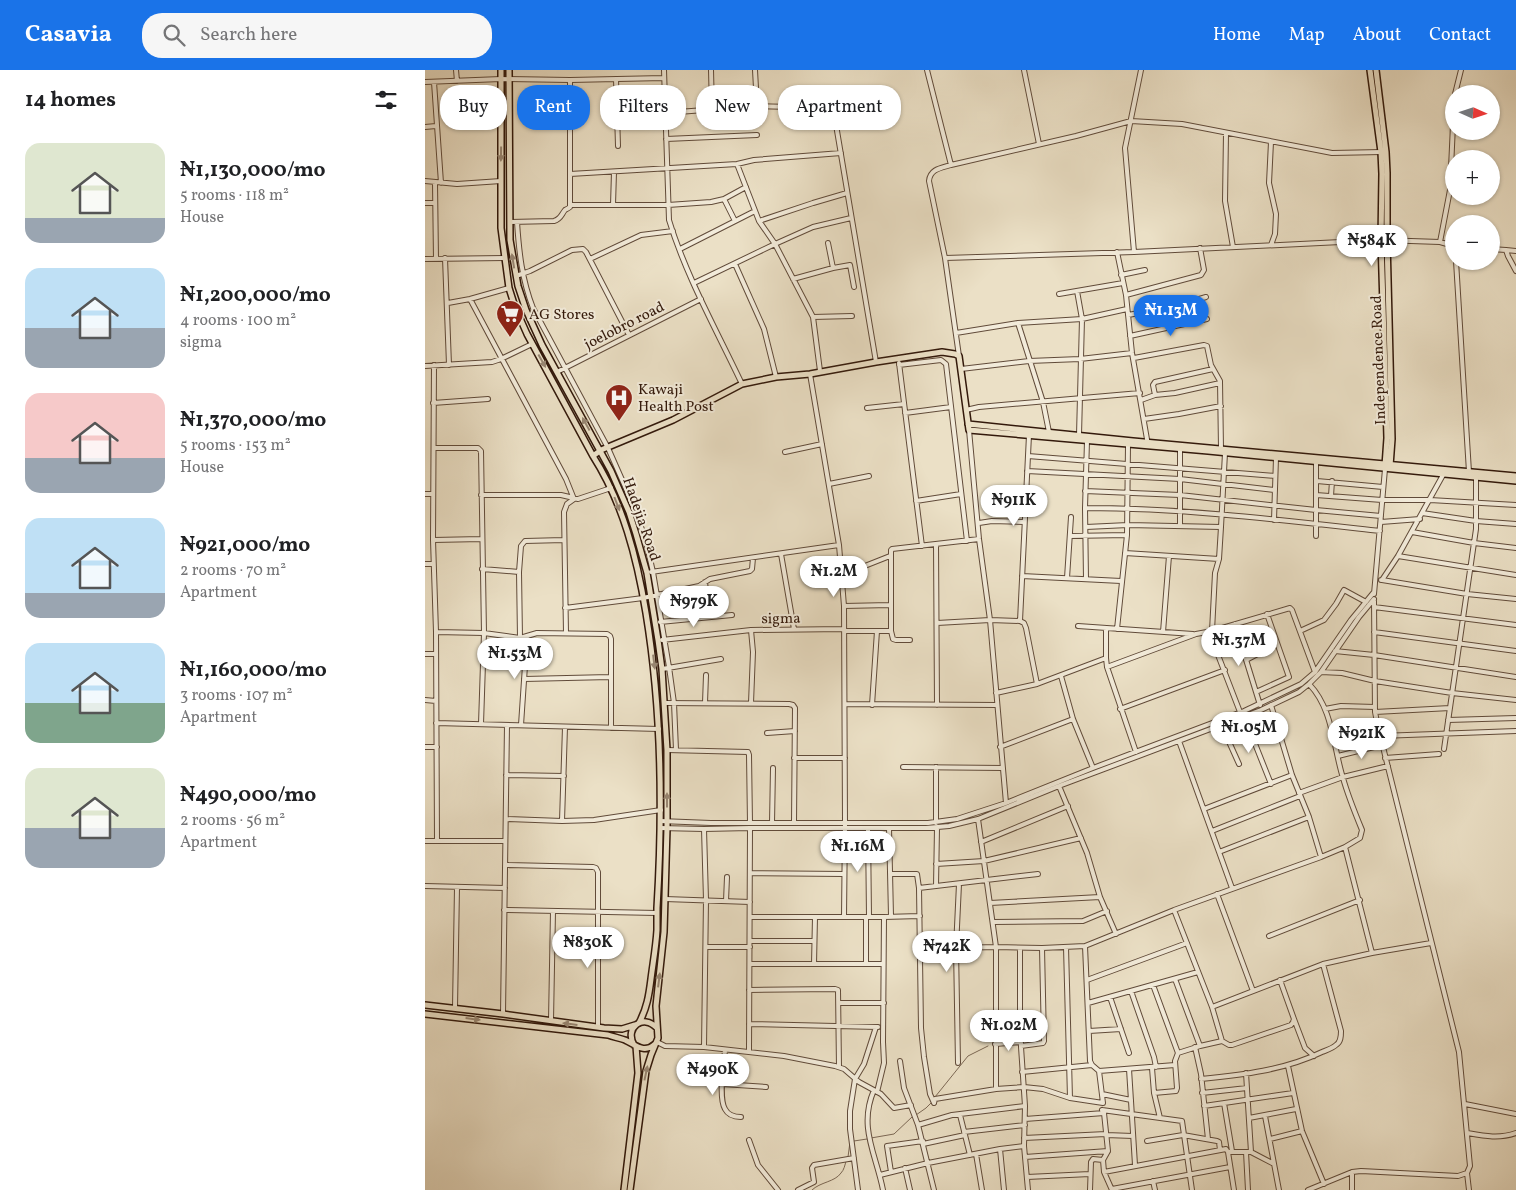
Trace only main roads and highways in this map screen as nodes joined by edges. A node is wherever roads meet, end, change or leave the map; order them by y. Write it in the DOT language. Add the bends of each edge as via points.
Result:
graph roads {
  1 [pos="501,70"];
  2 [pos="509,70"];
  3 [pos="1370,70"];
  4 [pos="1375,70"];
  5 [pos="1383,152"];
  6 [pos="510,225"];
  7 [pos="501,228"];
  8 [pos="968,424"];
  9 [pos="1148,444"];
  10 [pos="601,450"];
  11 [pos="1223,451"];
  12 [pos="593,456"];
  13 [pos="1388,466"];
  14 [pos="1516,476"];
  15 [pos="1516,481"];
  16 [pos="425,1005"];
  17 [pos="425,1014"];
  18 [pos="637,1024"];
  19 [pos="657,1028"];
  20 [pos="656,1043"];
  21 [pos="635,1045"];
  22 [pos="624,1190"];
  23 [pos="630,1190"];
  1 -- 7 [label="main road, Hadejia Road, one-way"];
  2 -- 6 [label="main road, Hadejia Road"];
  3 -- 5 [label="main road, Independence Road"];
  4 -- 5 [label="main road, Independence Road"];
  5 -- 13 [label="main road, Independence Road" via="1387,173 1384,240 1392,438"];
  6 -- 7 [label="main road"];
  10 -- 6 [label="main road, Hadejia Road, one-way" via="557,372 521,298"];
  7 -- 12 [label="main road, Hadejia Road, one-way" via="509,288 515,307"];
  8 -- 9 [label="main road"];
  8 -- 9 [label="main road" via="969,430 1128,445"];
  8 -- 10 [label="main road" via="959,356 942,352 899,362 876,362 742,384 673,420"];
  9 -- 11 [label="main road"];
  9 -- 11 [label="main road"];
  10 -- 12 [label="main road"];
  19 -- 10 [label="main road, Hadejia Road, one-way" via="667,828 662,668 654,596 629,512"];
  11 -- 13 [label="main road"];
  11 -- 13 [label="main road" via="1316,462"];
  12 -- 18 [label="main road, Hadejia Road, one-way" via="611,488 638,568 652,649 659,729 661,810 656,938 648,1002"];
  13 -- 14 [label="main road"];
  13 -- 15 [label="main road" via="1443,475"];
  18 -- 16 [label="main road, one-way" via="622,1029 598,1028"];
  17 -- 21 [label="main road, one-way" via="608,1035"];
  18 -- 19 [label="main road" via="651,1023"];
  18 -- 21 [label="main road" via="631,1035"];
  19 -- 20 [label="main road"];
  20 -- 21 [label="main road" via="644,1049"];
  23 -- 20 [label="main road, one-way" via="646,1071"];
  21 -- 22 [label="main road" via="638,1073"];
}
